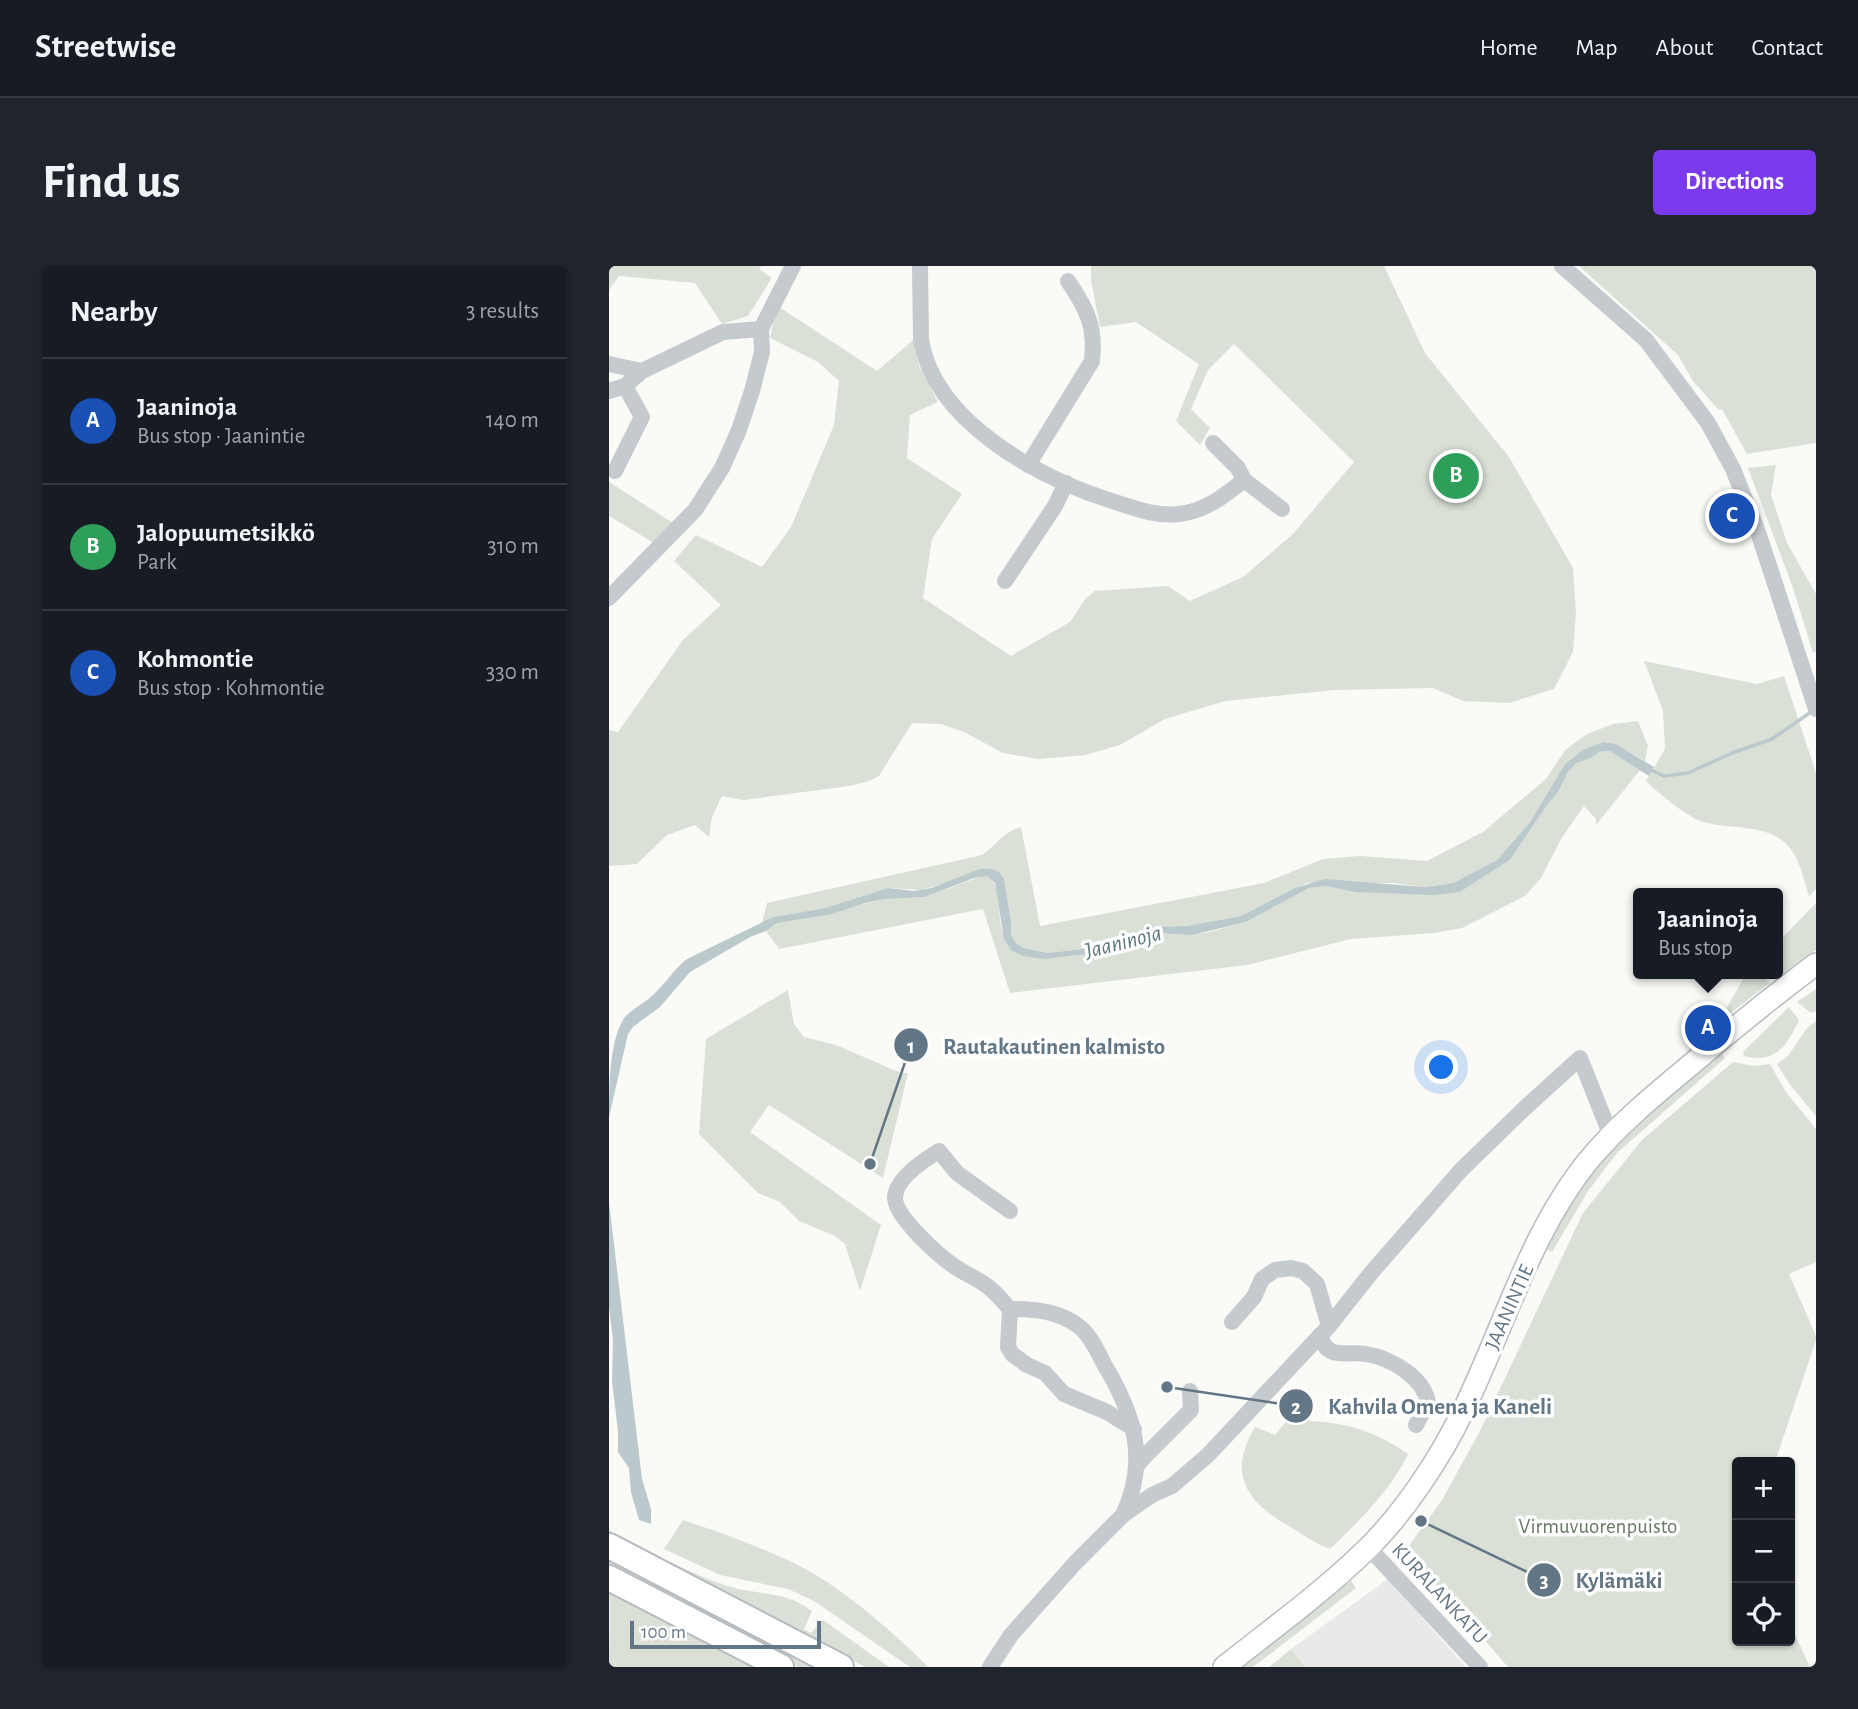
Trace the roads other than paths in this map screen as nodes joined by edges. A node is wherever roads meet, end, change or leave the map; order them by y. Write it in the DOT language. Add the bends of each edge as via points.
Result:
graph roads {
  1 [pos="793,266"];
  2 [pos="920,266"];
  3 [pos="1562,266"];
  4 [pos="1068,281"];
  5 [pos="761,329"];
  6 [pos="609,364"];
  7 [pos="642,371"];
  8 [pos="617,388"];
  9 [pos="1213,443"];
  10 [pos="1028,465"];
  11 [pos="615,471"];
  12 [pos="1244,480"];
  13 [pos="1066,482"];
  14 [pos="1282,509"];
  15 [pos="1005,581"];
  16 [pos="609,598"];
  17 [pos="1816,709"];
  18 [pos="1816,964"];
  19 [pos="1611,1136"];
  20 [pos="1010,1211"];
  21 [pos="1010,1309"];
  22 [pos="1232,1322"];
  23 [pos="1324,1330"];
  24 [pos="1343,1354"];
  25 [pos="1289,1370"];
  26 [pos="1189,1391"];
  27 [pos="1416,1425"];
  28 [pos="1133,1429"];
  29 [pos="1136,1473"];
  30 [pos="1152,1495"];
  31 [pos="1123,1515"];
  32 [pos="609,1546"];
  33 [pos="1369,1548"];
  34 [pos="609,1578"];
  35 [pos="781,1667"];
  36 [pos="841,1667"];
  37 [pos="990,1667"];
  38 [pos="1224,1667"];
  39 [pos="1480,1667"];
  1 -- 5 [label="street"];
  2 -- 10 [label="street" via="922,351 934,379 979,429"];
  3 -- 17 [label="street" via="1646,340 1708,423 1743,491"];
  4 -- 10 [label="street" via="1086,308 1095,342 1092,361"];
  5 -- 7 [label="street" via="723,332"];
  5 -- 16 [label="street" via="762,352 752,391 722,468 695,510"];
  6 -- 7 [label="street"];
  7 -- 8 [label="street"];
  8 -- 11 [label="street" via="642,417"];
  9 -- 12 [label="street"];
  10 -- 13 [label="street"];
  12 -- 13 [label="street" via="1213,504 1177,514 1150,513"];
  12 -- 14 [label="street"];
  13 -- 15 [label="street"];
  18 -- 19 [label="main road, JAANINTIE" via="1761,1005"];
  19 -- 23 [label="street" via="1580,1058 1461,1170"];
  19 -- 33 [label="main road, JAANINTIE" via="1561,1200 1462,1413 1420,1485"];
  20 -- 21 [label="street" via="957,1173 939,1151 917,1164 895,1197 897,1207 919,1236 954,1266 988,1286"];
  21 -- 28 [label="street" via="1038,1309 1081,1328 1114,1379"];
  21 -- 28 [label="street" via="1008,1347 1012,1354 1045,1373 1064,1394"];
  22 -- 23 [label="street" via="1254,1297 1262,1279 1275,1270 1291,1268 1303,1271 1317,1284"];
  23 -- 24 [label="street" via="1322,1343"];
  23 -- 25 [label="street"];
  24 -- 25 [label="street" via="1307,1360"];
  24 -- 27 [label="street" via="1379,1357 1422,1386 1428,1402"];
  25 -- 30 [label="street" via="1208,1455 1172,1486"];
  26 -- 29 [label="street" via="1191,1410 1144,1457"];
  28 -- 29 [label="street"];
  29 -- 30 [label="street" via="1143,1489"];
  29 -- 31 [label="street"];
  30 -- 31 [label="street"];
  31 -- 37 [label="street" via="1011,1635"];
  32 -- 36 [label="highway"];
  33 -- 38 [label="main road, JAANINTIE"];
  33 -- 39 [label="street, KURALANKATU"];
  34 -- 35 [label="highway"];
}
